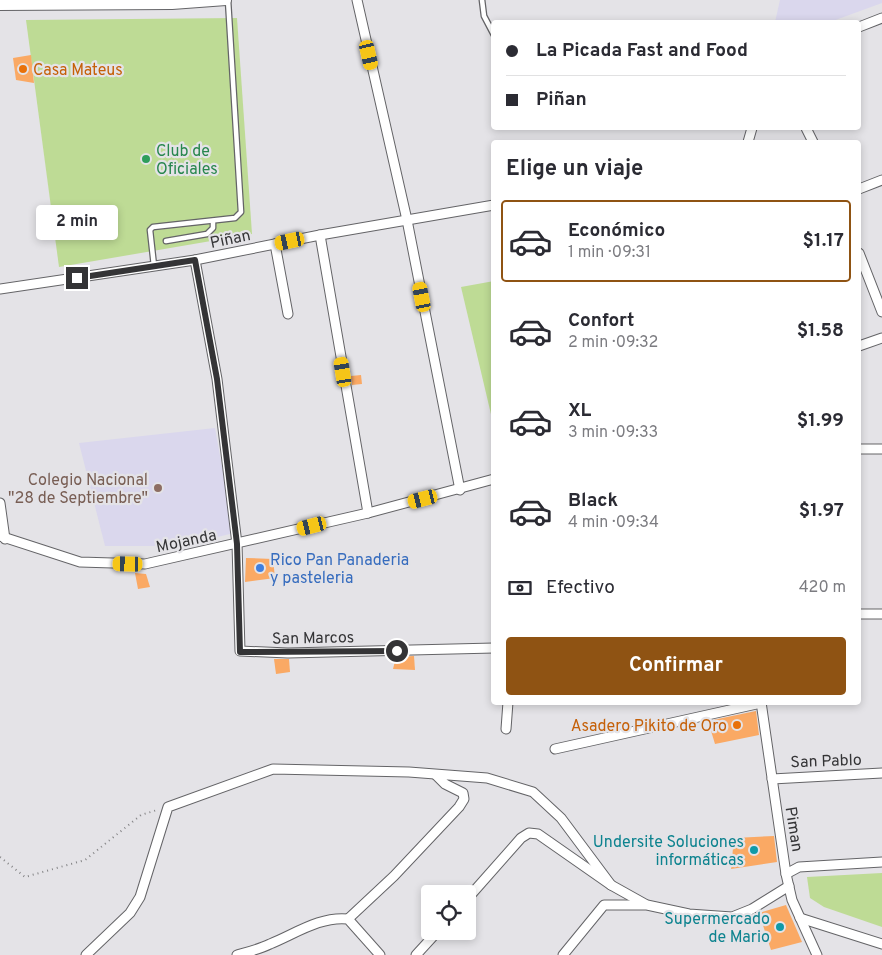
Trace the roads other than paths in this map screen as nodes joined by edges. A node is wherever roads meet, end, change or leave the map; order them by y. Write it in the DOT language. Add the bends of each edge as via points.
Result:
graph roads {
  1 [pos="227,0"];
  2 [pos="357,0"];
  3 [pos="482,0"];
  4 [pos="0,5"];
  5 [pos="882,18"];
  6 [pos="861,26"];
  7 [pos="491,29"];
  8 [pos="882,180"];
  9 [pos="861,188"];
  10 [pos="491,205"];
  11 [pos="407,220"];
  12 [pos="213,221"];
  13 [pos="320,235"];
  14 [pos="166,240"];
  15 [pos="275,244"];
  16 [pos="861,258"];
  17 [pos="195,260"];
  18 [pos="154,266"];
  19 [pos="0,289"];
  20 [pos="882,312"];
  21 [pos="288,314"];
  22 [pos="882,338"];
  23 [pos="861,345"];
  24 [pos="861,449"];
  25 [pos="882,449"];
  26 [pos="491,480"];
  27 [pos="460,490"];
  28 [pos="0,503"];
  29 [pos="368,513"];
  30 [pos="2,537"];
  31 [pos="237,544"];
  32 [pos="861,614"];
  33 [pos="882,614"];
  34 [pos="491,648"];
  35 [pos="508,705"];
  36 [pos="752,705"];
  37 [pos="761,705"];
  38 [pos="506,729"];
  39 [pos="555,749"];
  40 [pos="882,773"];
  41 [pos="436,775"];
  42 [pos="772,778"];
  43 [pos="882,862"];
  44 [pos="786,874"];
  45 [pos="611,885"];
  46 [pos="789,886"];
  47 [pos="476,889"];
  48 [pos="647,905"];
  49 [pos="800,918"];
  50 [pos="348,919"];
  51 [pos="430,940"];
  52 [pos="882,944"];
  53 [pos="86,955"];
  54 [pos="236,955"];
  55 [pos="380,955"];
  56 [pos="416,955"];
  57 [pos="563,955"];
  58 [pos="817,955"];
  1 -- 4 [label="street" via="172,4"];
  1 -- 12 [label="lane" via="242,212 235,218"];
  2 -- 11 [label="street"];
  3 -- 7 [label="lane" via="484,16"];
  5 -- 6 [label="street"];
  8 -- 9 [label="street"];
  10 -- 11 [label="street, Piñan"];
  11 -- 13 [label="street, Piñan"];
  11 -- 27 [label="street"];
  12 -- 14 [label="lane" via="214,228 207,234"];
  12 -- 18 [label="lane" via="153,227 150,230"];
  13 -- 15 [label="street, Piñan"];
  13 -- 29 [label="street"];
  15 -- 17 [label="street, Piñan"];
  15 -- 21 [label="street"];
  16 -- 20 [label="street"];
  17 -- 18 [label="street, Piñan"];
  17 -- 31 [label="street" via="217,379"];
  18 -- 19 [label="street, Piñan"];
  22 -- 23 [label="street"];
  24 -- 25 [label="street"];
  26 -- 27 [label="street, Mojanda"];
  27 -- 29 [label="street, Mojanda"];
  28 -- 30 [label="street"];
  29 -- 31 [label="street, Mojanda"];
  30 -- 31 [label="street, Mojanda" via="80,562 145,564"];
  31 -- 34 [label="street, San Marcos" via="240,652"];
  32 -- 33 [label="street"];
  35 -- 38 [label="street"];
  36 -- 39 [label="street"];
  37 -- 42 [label="street, Piman"];
  40 -- 42 [label="street, San Pablo"];
  41 -- 45 [label="street" via="487,778 533,792 560,818"];
  41 -- 50 [label="street" via="463,793 464,798 394,876"];
  41 -- 53 [label="street" via="273,768 168,807 140,897 130,913"];
  42 -- 44 [label="street, Piman"];
  43 -- 44 [label="street" via="799,867"];
  44 -- 46 [label="street, Piman"];
  45 -- 47 [label="street" via="538,834 529,833"];
  45 -- 48 [label="street"];
  46 -- 48 [label="street" via="752,909 732,917 689,914"];
  46 -- 49 [label="street, Piman"];
  48 -- 57 [label="street" via="604,906"];
  49 -- 52 [label="street"];
  49 -- 58 [label="street, Piman"];
  50 -- 54 [label="street" via="323,920 268,945"];
  50 -- 55 [label="street"];
  51 -- 56 [label="street"];
}
